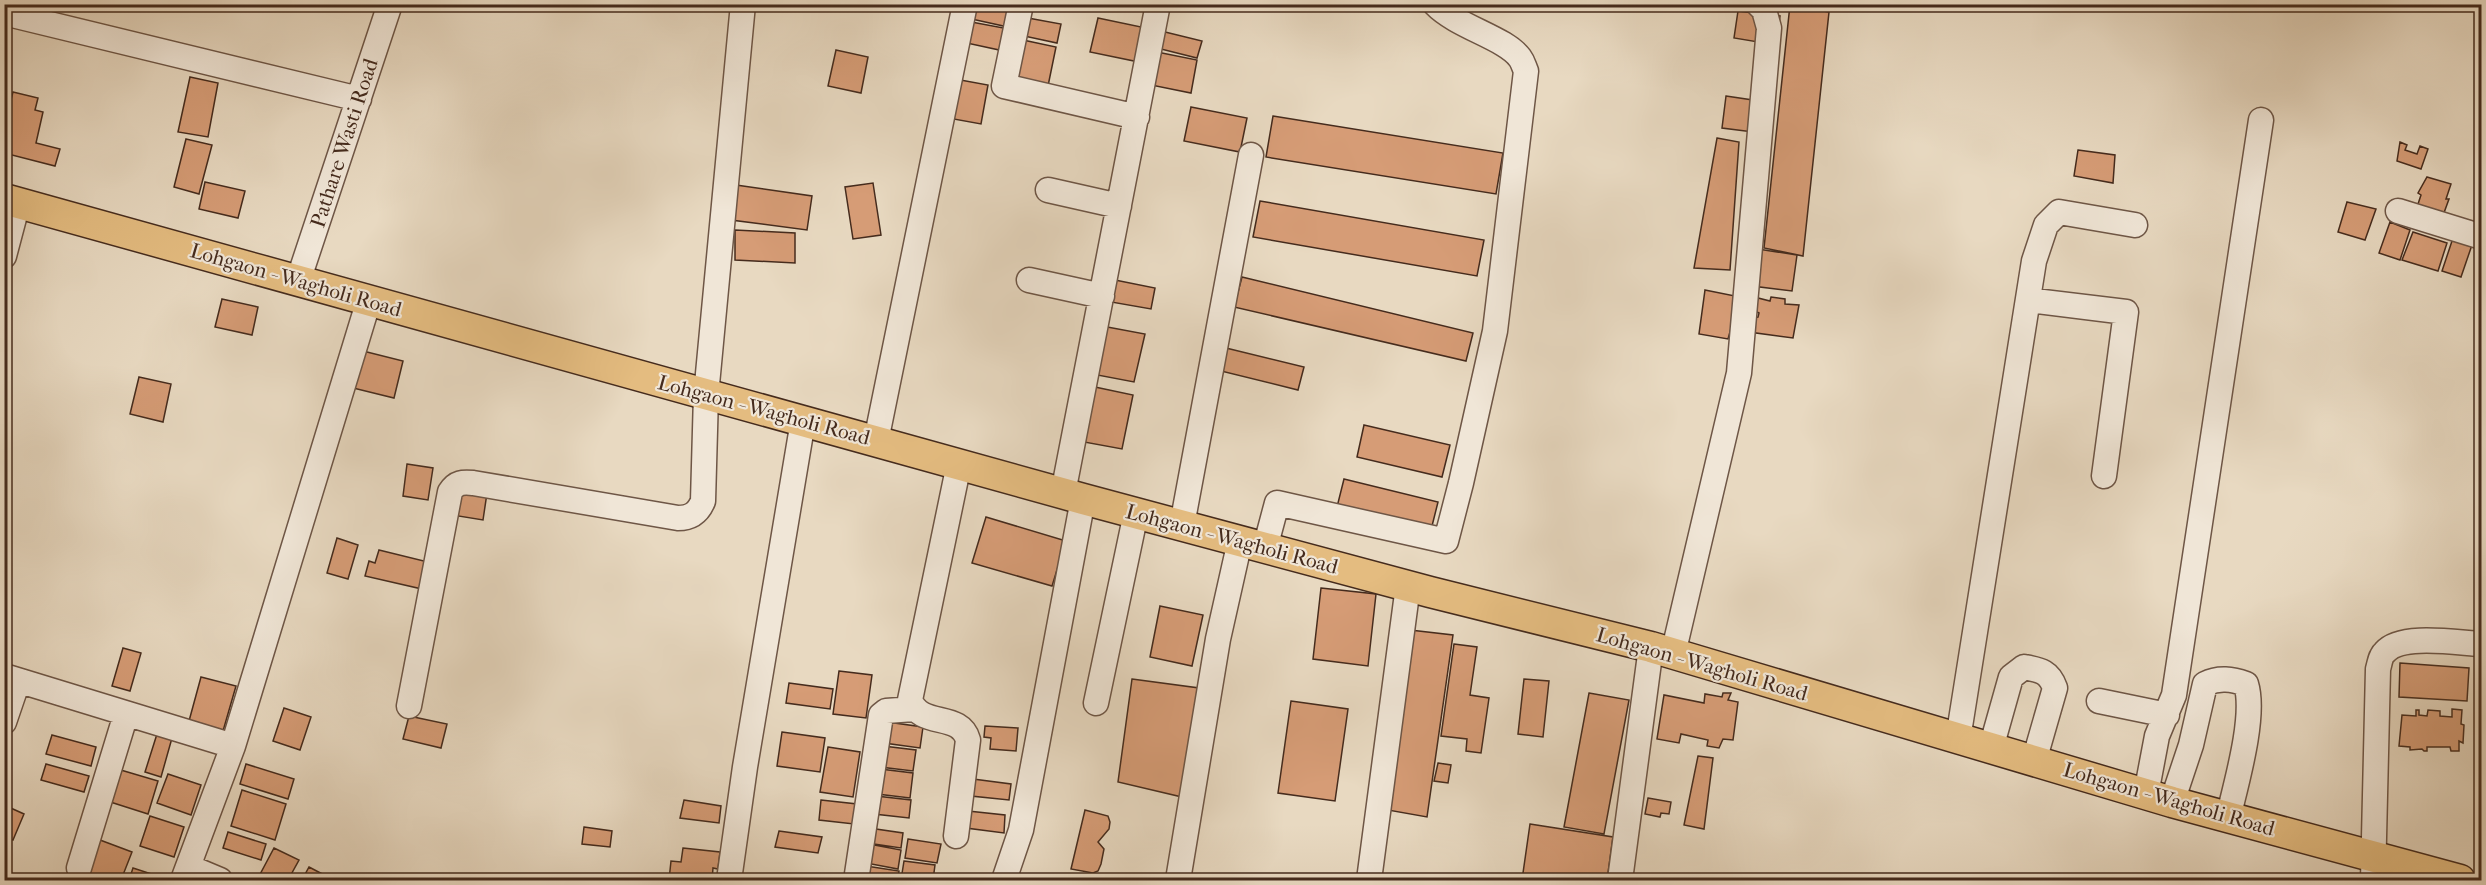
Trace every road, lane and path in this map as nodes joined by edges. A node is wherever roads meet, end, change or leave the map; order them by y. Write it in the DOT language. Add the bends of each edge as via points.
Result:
graph roads {
  1 [pos="390,4"];
  2 [pos="743,4"];
  3 [pos="965,4"];
  4 [pos="1021,4"];
  5 [pos="1158,4"];
  6 [pos="1435,4"];
  7 [pos="1758,4"];
  8 [pos="4,13"];
  9 [pos="359,99"];
  10 [pos="1137,117"];
  11 [pos="2261,120"];
  12 [pos="1251,155"];
  13 [pos="1048,190"];
  14 [pos="11,201"];
  15 [pos="1119,206"];
  16 [pos="2398,211"];
  17 [pos="2135,225"];
  18 [pos="2481,237"];
  19 [pos="4,256"];
  20 [pos="298,280"];
  21 [pos="1029,280"];
  22 [pos="1102,296"];
  23 [pos="369,300"];
  24 [pos="2028,300"];
  25 [pos="706,395"];
  26 [pos="803,421"];
  27 [pos="876,441"];
  28 [pos="959,464"];
  29 [pos="2104,476"];
  30 [pos="1073,496"];
  31 [pos="1136,513"];
  32 [pos="1182,525"];
  33 [pos="1252,544"];
  34 [pos="1408,586"];
  35 [pos="2481,645"];
  36 [pos="1662,651"];
  37 [pos="11,679"];
  38 [pos="2099,701"];
  39 [pos="1096,703"];
  40 [pos="409,706"];
  41 [pos="914,709"];
  42 [pos="126,714"];
  43 [pos="2167,715"];
  44 [pos="4,722"];
  45 [pos="1958,739"];
  46 [pos="233,746"];
  47 [pos="1991,748"];
  48 [pos="2034,761"];
  49 [pos="2159,798"];
  50 [pos="2228,818"];
  51 [pos="956,836"];
  52 [pos="79,868"];
  53 [pos="2373,868"];
  54 [pos="186,874"];
  55 [pos="857,874"];
  56 [pos="220,880"];
  57 [pos="729,880"];
  58 [pos="1004,880"];
  59 [pos="1178,880"];
  60 [pos="1369,880"];
  61 [pos="1620,880"];
  62 [pos="2460,880"];
  1 -- 9 [label="street, Pathare Wasti Road"];
  2 -- 25 [label="street"];
  3 -- 27 [label="street"];
  4 -- 10 [label="street" via="1004,86"];
  5 -- 10 [label="street"];
  6 -- 33 [label="street" via="1448,17 1509,48 1526,71 1495,331 1446,541 1277,503"];
  7 -- 36 [label="street" via="1769,28 1739,373"];
  8 -- 9 [label="street"];
  9 -- 20 [label="street, Pathare Wasti Road"];
  10 -- 15 [label="street"];
  11 -- 43 [label="street" via="2174,695"];
  12 -- 32 [label="street"];
  13 -- 15 [label="street"];
  14 -- 19 [label="street"];
  14 -- 20 [label="main road, Lohgaon - Wagholi Road"];
  15 -- 22 [label="street"];
  16 -- 18 [label="street"];
  17 -- 24 [label="street" via="2059,212 2046,225 2034,261"];
  20 -- 23 [label="main road, Lohgaon - Wagholi Road"];
  21 -- 22 [label="street"];
  22 -- 30 [label="street"];
  23 -- 25 [label="main road, Lohgaon - Wagholi Road"];
  23 -- 46 [label="street"];
  24 -- 29 [label="street" via="2126,312"];
  24 -- 45 [label="street"];
  25 -- 26 [label="main road, Lohgaon - Wagholi Road"];
  25 -- 40 [label="street" via="703,501 699,511 687,518 474,483 454,486"];
  26 -- 27 [label="main road, Lohgaon - Wagholi Road"];
  26 -- 57 [label="street"];
  27 -- 28 [label="main road, Lohgaon - Wagholi Road"];
  28 -- 30 [label="main road, Lohgaon - Wagholi Road"];
  28 -- 41 [label="street" via="912,688 910,700"];
  30 -- 31 [label="main road, Lohgaon - Wagholi Road"];
  30 -- 58 [label="street" via="1021,830"];
  31 -- 32 [label="main road, Lohgaon - Wagholi Road"];
  31 -- 39 [label="street"];
  32 -- 33 [label="main road, Lohgaon - Wagholi Road"];
  33 -- 34 [label="main road, Lohgaon - Wagholi Road"];
  33 -- 59 [label="street" via="1218,639"];
  34 -- 36 [label="main road, Lohgaon - Wagholi Road"];
  34 -- 60 [label="street"];
  35 -- 53 [label="street" via="2412,641 2395,644 2381,657"];
  36 -- 45 [label="main road, Lohgaon - Wagholi Road"];
  36 -- 61 [label="street"];
  37 -- 42 [label="street"];
  37 -- 44 [label="street"];
  38 -- 43 [label="street"];
  41 -- 51 [label="street" via="958,725 966,732"];
  41 -- 55 [label="street" via="886,711 881,715"];
  42 -- 46 [label="street"];
  42 -- 52 [label="street"];
  43 -- 49 [label="street" via="2157,736"];
  45 -- 47 [label="main road, Lohgaon - Wagholi Road"];
  46 -- 54 [label="street"];
  47 -- 48 [label="main road, Lohgaon - Wagholi Road"];
  47 -- 48 [label="street" via="2011,677 2024,667 2043,670 2051,676 2055,688"];
  48 -- 49 [label="main road, Lohgaon - Wagholi Road"];
  49 -- 50 [label="main road, Lohgaon - Wagholi Road"];
  49 -- 50 [label="street" via="2191,745 2205,684 2225,679 2246,684 2249,708"];
  50 -- 53 [label="main road, Lohgaon - Wagholi Road"];
  53 -- 62 [label="main road, Lohgaon - Wagholi Road"];
  54 -- 56 [label="street"];
}
